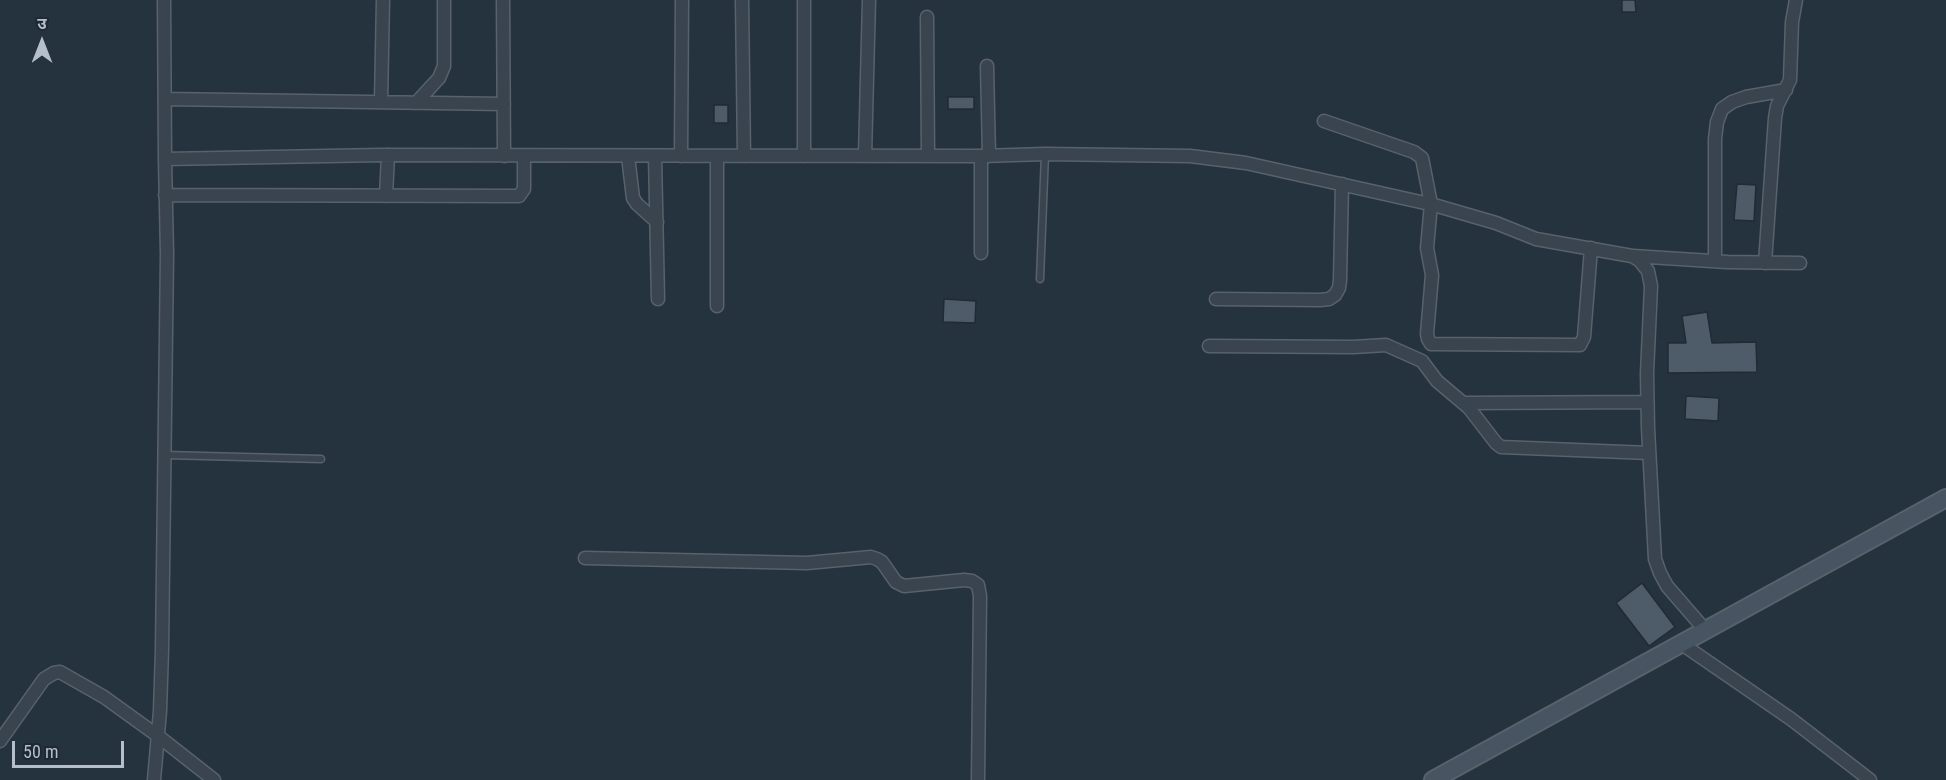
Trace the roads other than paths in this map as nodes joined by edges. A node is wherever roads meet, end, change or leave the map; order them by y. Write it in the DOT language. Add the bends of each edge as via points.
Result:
graph roads {
  1 [pos="164,0"];
  2 [pos="383,0"];
  3 [pos="444,0"];
  4 [pos="502,0"];
  5 [pos="682,0"];
  6 [pos="742,0"];
  7 [pos="804,0"];
  8 [pos="869,0"];
  9 [pos="1796,0"];
  10 [pos="927,17"];
  11 [pos="987,66"];
  12 [pos="1786,90"];
  13 [pos="165,99"];
  14 [pos="381,102"];
  15 [pos="416,103"];
  16 [pos="504,104"];
  17 [pos="1324,121"];
  18 [pos="1045,154"];
  19 [pos="388,155"];
  20 [pos="504,156"];
  21 [pos="524,156"];
  22 [pos="628,156"];
  23 [pos="655,156"];
  24 [pos="681,156"];
  25 [pos="717,156"];
  26 [pos="744,156"];
  27 [pos="804,156"];
  28 [pos="865,156"];
  29 [pos="928,156"];
  30 [pos="985,156"];
  31 [pos="165,159"];
  32 [pos="1342,184"];
  33 [pos="165,195"];
  34 [pos="386,196"];
  35 [pos="1431,204"];
  36 [pos="657,222"];
  37 [pos="1591,248"];
  38 [pos="981,253"];
  39 [pos="1632,256"];
  40 [pos="1715,261"];
  41 [pos="1765,262"];
  42 [pos="1800,263"];
  43 [pos="1040,279"];
  44 [pos="658,299"];
  45 [pos="1216,299"];
  46 [pos="717,306"];
  47 [pos="1209,346"];
  48 [pos="1647,402"];
  49 [pos="1465,403"];
  50 [pos="1649,453"];
  51 [pos="164,455"];
  52 [pos="321,459"];
  53 [pos="1946,498"];
  54 [pos="585,558"];
  55 [pos="1706,631"];
  56 [pos="1682,644"];
  57 [pos="158,736"];
  58 [pos="0,741"];
  59 [pos="154,780"];
  60 [pos="214,780"];
  61 [pos="978,780"];
  62 [pos="1433,780"];
  63 [pos="1870,780"];
  1 -- 13 [label="street"];
  2 -- 14 [label="street"];
  3 -- 15 [label="street" via="444,66"];
  4 -- 16 [label="street"];
  5 -- 24 [label="street"];
  6 -- 26 [label="street"];
  7 -- 27 [label="street"];
  8 -- 28 [label="street"];
  9 -- 12 [label="street"];
  10 -- 29 [label="street"];
  11 -- 30 [label="street"];
  12 -- 40 [label="street" via="1746,97 1722,109 1717,122"];
  12 -- 41 [label="street" via="1775,118"];
  13 -- 14 [label="street"];
  13 -- 31 [label="street"];
  14 -- 15 [label="street"];
  15 -- 16 [label="street"];
  16 -- 20 [label="street"];
  17 -- 35 [label="street" via="1419,155 1425,164"];
  18 -- 30 [label="street"];
  18 -- 32 [label="street" via="1218,158"];
  18 -- 43 [label="lane"];
  19 -- 20 [label="street"];
  19 -- 31 [label="street"];
  19 -- 34 [label="street"];
  20 -- 21 [label="street"];
  21 -- 22 [label="street"];
  21 -- 34 [label="street" via="524,189 519,196"];
  22 -- 23 [label="street"];
  22 -- 36 [label="street" via="633,198"];
  23 -- 24 [label="street"];
  23 -- 36 [label="street"];
  24 -- 25 [label="street"];
  25 -- 26 [label="street"];
  25 -- 46 [label="street"];
  26 -- 27 [label="street"];
  27 -- 28 [label="street"];
  28 -- 29 [label="street"];
  29 -- 30 [label="street"];
  30 -- 38 [label="street"];
  31 -- 33 [label="street"];
  32 -- 35 [label="street"];
  32 -- 45 [label="street" via="1340,280 1335,295 1320,300"];
  33 -- 34 [label="street"];
  33 -- 51 [label="street"];
  35 -- 37 [label="street" via="1536,239"];
  35 -- 37 [label="street" via="1427,248 1432,275 1428,334 1431,344 1580,345 1584,337"];
  36 -- 44 [label="street"];
  37 -- 39 [label="street"];
  39 -- 40 [label="street"];
  39 -- 48 [label="street" via="1648,271 1651,286"];
  40 -- 41 [label="street"];
  41 -- 42 [label="street"];
  47 -- 49 [label="street" via="1386,345 1422,361 1437,381"];
  48 -- 49 [label="street"];
  48 -- 50 [label="street"];
  49 -- 50 [label="street" via="1501,447"];
  50 -- 55 [label="street" via="1657,566 1667,586"];
  51 -- 52 [label="lane"];
  51 -- 57 [label="street"];
  53 -- 55 [label="street"];
  54 -- 61 [label="street" via="807,563 871,558 882,562 896,582 904,586 972,581 980,591"];
  55 -- 56 [label="street"];
  56 -- 62 [label="street"];
  56 -- 63 [label="street" via="1791,719"];
  57 -- 58 [label="street" via="104,697 60,672 44,679"];
  57 -- 59 [label="street"];
  57 -- 60 [label="street"];
}
